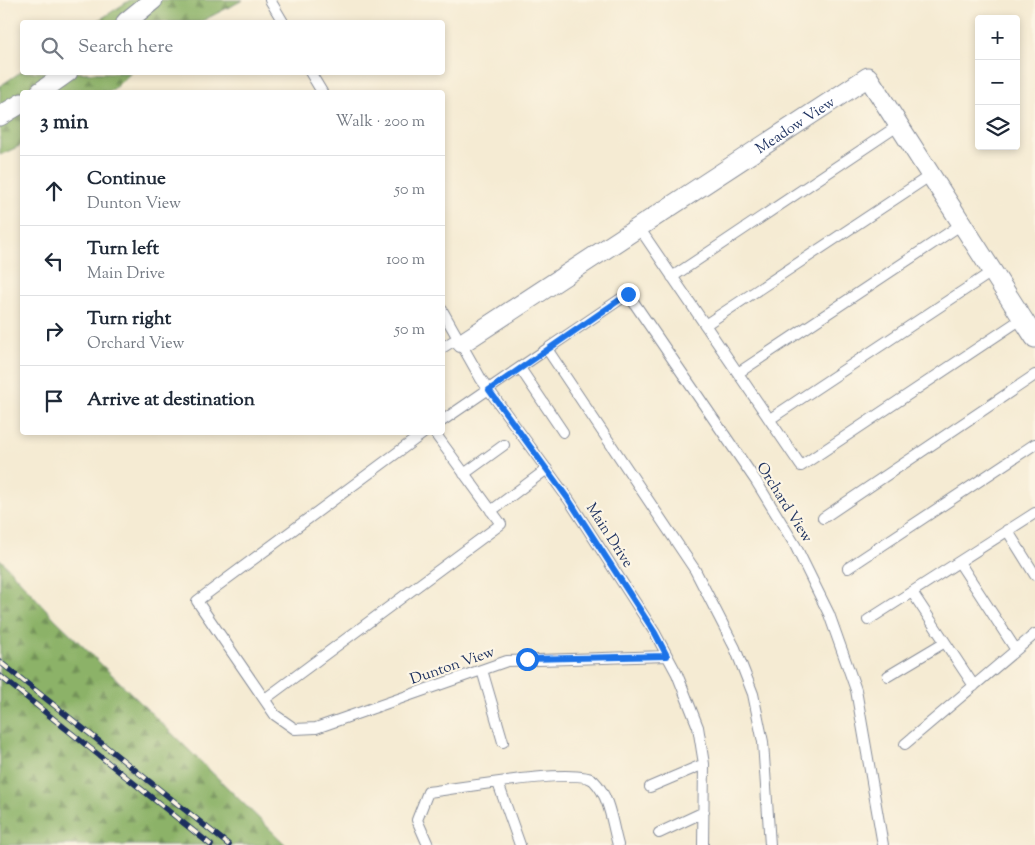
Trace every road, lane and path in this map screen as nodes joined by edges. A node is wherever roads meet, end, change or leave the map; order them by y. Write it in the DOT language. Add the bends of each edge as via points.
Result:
graph roads {
  1 [pos="153,0"];
  2 [pos="270,0"];
  3 [pos="128,20"];
  4 [pos="282,20"];
  5 [pos="64,75"];
  6 [pos="312,75"];
  7 [pos="43,90"];
  8 [pos="321,90"];
  9 [pos="20,104"];
  10 [pos="0,116"];
  11 [pos="899,125"];
  12 [pos="931,175"];
  13 [pos="962,224"];
  14 [pos="640,229"];
  15 [pos="993,271"];
  16 [pos="672,277"];
  17 [pos="445,315"];
  18 [pos="1022,318"];
  19 [pos="705,325"];
  20 [pos="1035,338"];
  21 [pos="460,341"];
  22 [pos="445,347"];
  23 [pos="547,348"];
  24 [pos="520,368"];
  25 [pos="738,373"];
  26 [pos="1035,375"];
  27 [pos="489,390"];
  28 [pos="445,419"];
  29 [pos="770,419"];
  30 [pos="563,432"];
  31 [pos="421,435"];
  32 [pos="436,435"];
  33 [pos="1035,444"];
  34 [pos="504,445"];
  35 [pos="547,470"];
  36 [pos="464,474"];
  37 [pos="491,511"];
  38 [pos="1035,512"];
  39 [pos="823,518"];
  40 [pos="1007,530"];
  41 [pos="959,562"];
  42 [pos="848,568"];
  43 [pos="1035,575"];
  44 [pos="912,592"];
  45 [pos="868,620"];
  46 [pos="1035,634"];
  47 [pos="945,642"];
  48 [pos="1016,650"];
  49 [pos="667,656"];
  50 [pos="482,670"];
  51 [pos="888,676"];
  52 [pos="974,686"];
  53 [pos="265,699"];
  54 [pos="503,742"];
  55 [pos="905,744"];
  56 [pos="704,764"];
  57 [pos="498,783"];
  58 [pos="650,787"];
  59 [pos="704,812"];
  60 [pos="659,833"];
  61 [pos="428,845"];
  62 [pos="520,845"];
  63 [pos="618,845"];
  64 [pos="703,845"];
  65 [pos="770,845"];
  66 [pos="883,845"];
  1 -- 3 [label="street"];
  2 -- 4 [label="lane"];
  5 -- 7 [label="street"];
  6 -- 8 [label="lane"];
  9 -- 10 [label="street"];
  11 -- 12 [label="street, Meadow View"];
  11 -- 14 [label="street, Meadow View" via="868,77"];
  11 -- 16 [label="lane"];
  12 -- 13 [label="street, Meadow View"];
  12 -- 19 [label="lane"];
  13 -- 15 [label="street, Meadow View"];
  13 -- 25 [label="lane"];
  14 -- 16 [label="lane"];
  14 -- 21 [label="street, Meadow View"];
  15 -- 18 [label="street, Meadow View"];
  15 -- 29 [label="lane"];
  16 -- 19 [label="lane"];
  17 -- 21 [label="lane, Main Drive"];
  18 -- 20 [label="street, Meadow View"];
  18 -- 29 [label="lane" via="801,466"];
  19 -- 25 [label="lane"];
  21 -- 22 [label="lane"];
  21 -- 27 [label="lane, Main Drive"];
  23 -- 24 [label="lane, Orchard View"];
  23 -- 65 [label="lane" via="695,570 735,648 752,694 763,742"];
  23 -- 66 [label="lane, Orchard View" via="628,294 756,481 796,544 829,614 856,690"];
  24 -- 27 [label="lane, Orchard View"];
  24 -- 30 [label="lane"];
  25 -- 29 [label="lane"];
  26 -- 39 [label="lane"];
  27 -- 28 [label="lane"];
  27 -- 35 [label="lane, Main Drive"];
  31 -- 53 [label="lane, Dunton View" via="197,601"];
  32 -- 36 [label="lane"];
  33 -- 42 [label="lane"];
  34 -- 36 [label="lane"];
  35 -- 37 [label="lane"];
  35 -- 49 [label="lane, Main Drive"];
  36 -- 37 [label="lane"];
  37 -- 53 [label="lane" via="501,524"];
  38 -- 40 [label="lane"];
  40 -- 41 [label="lane"];
  40 -- 43 [label="lane"];
  41 -- 44 [label="lane"];
  41 -- 48 [label="lane"];
  44 -- 45 [label="lane"];
  44 -- 47 [label="lane"];
  46 -- 48 [label="lane"];
  47 -- 51 [label="lane"];
  47 -- 52 [label="lane"];
  48 -- 52 [label="lane"];
  49 -- 50 [label="lane, Dunton View" via="527,659"];
  49 -- 56 [label="lane, Main Drive" via="698,728"];
  50 -- 53 [label="lane, Dunton View" via="316,728 295,729 275,715"];
  50 -- 54 [label="lane"];
  52 -- 55 [label="lane"];
  56 -- 58 [label="lane"];
  56 -- 59 [label="lane, Main Drive"];
  57 -- 61 [label="lane" via="428,792 417,820"];
  57 -- 62 [label="lane"];
  57 -- 63 [label="lane" via="564,774 592,779 604,793"];
  59 -- 60 [label="lane"];
  59 -- 64 [label="lane, Main Drive"];
}
